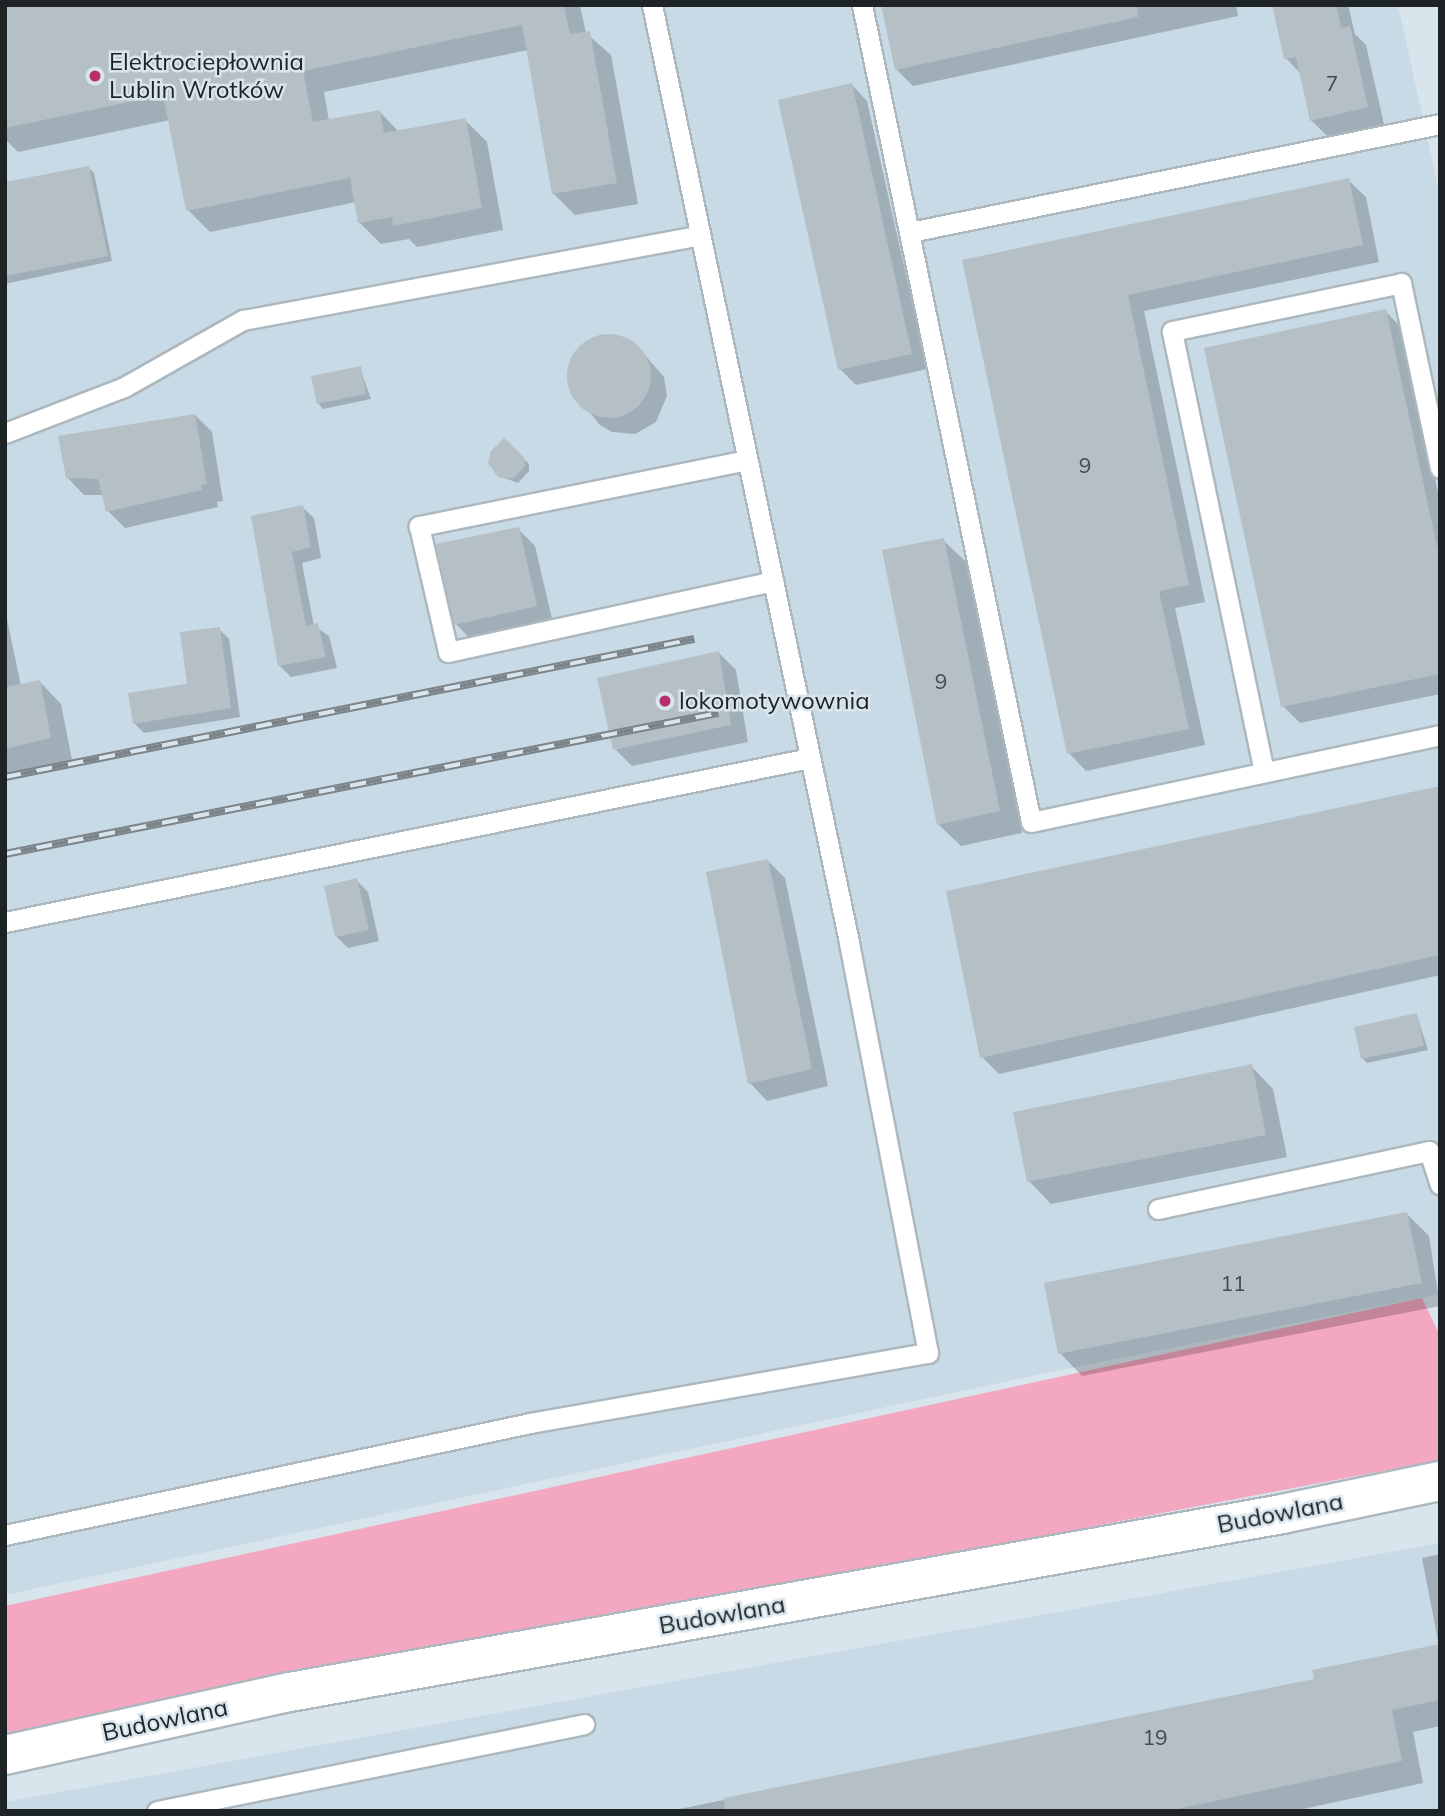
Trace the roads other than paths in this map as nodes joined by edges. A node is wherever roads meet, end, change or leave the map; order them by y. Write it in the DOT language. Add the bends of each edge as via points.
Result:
graph roads {
  1 [pos="652,5"];
  2 [pos="862,5"];
  3 [pos="1440,124"];
  4 [pos="910,232"];
  5 [pos="700,235"];
  6 [pos="5,433"];
  7 [pos="747,460"];
  8 [pos="1440,468"];
  9 [pos="773,581"];
  10 [pos="1440,735"];
  11 [pos="810,758"];
  12 [pos="1264,772"];
  13 [pos="5,922"];
  14 [pos="1440,1184"];
  15 [pos="1158,1209"];
  16 [pos="1440,1481"];
  17 [pos="5,1535"];
  18 [pos="584,1724"];
  19 [pos="5,1755"];
  20 [pos="157,1811"];
  1 -- 5 [label="lane"];
  2 -- 4 [label="lane"];
  3 -- 4 [label="lane"];
  4 -- 12 [label="lane" via="1031,822"];
  5 -- 6 [label="lane" via="243,320 124,387"];
  5 -- 7 [label="lane"];
  7 -- 9 [label="lane"];
  7 -- 9 [label="lane" via="419,526 448,652"];
  8 -- 12 [label="lane" via="1401,283 1172,331"];
  9 -- 11 [label="lane"];
  10 -- 12 [label="lane"];
  11 -- 13 [label="lane"];
  11 -- 17 [label="lane" via="928,1353 530,1423"];
  14 -- 15 [label="lane" via="1429,1151"];
  16 -- 19 [label="street, Budowlana" via="1255,1519 290,1692"];
  18 -- 20 [label="lane"];
}
